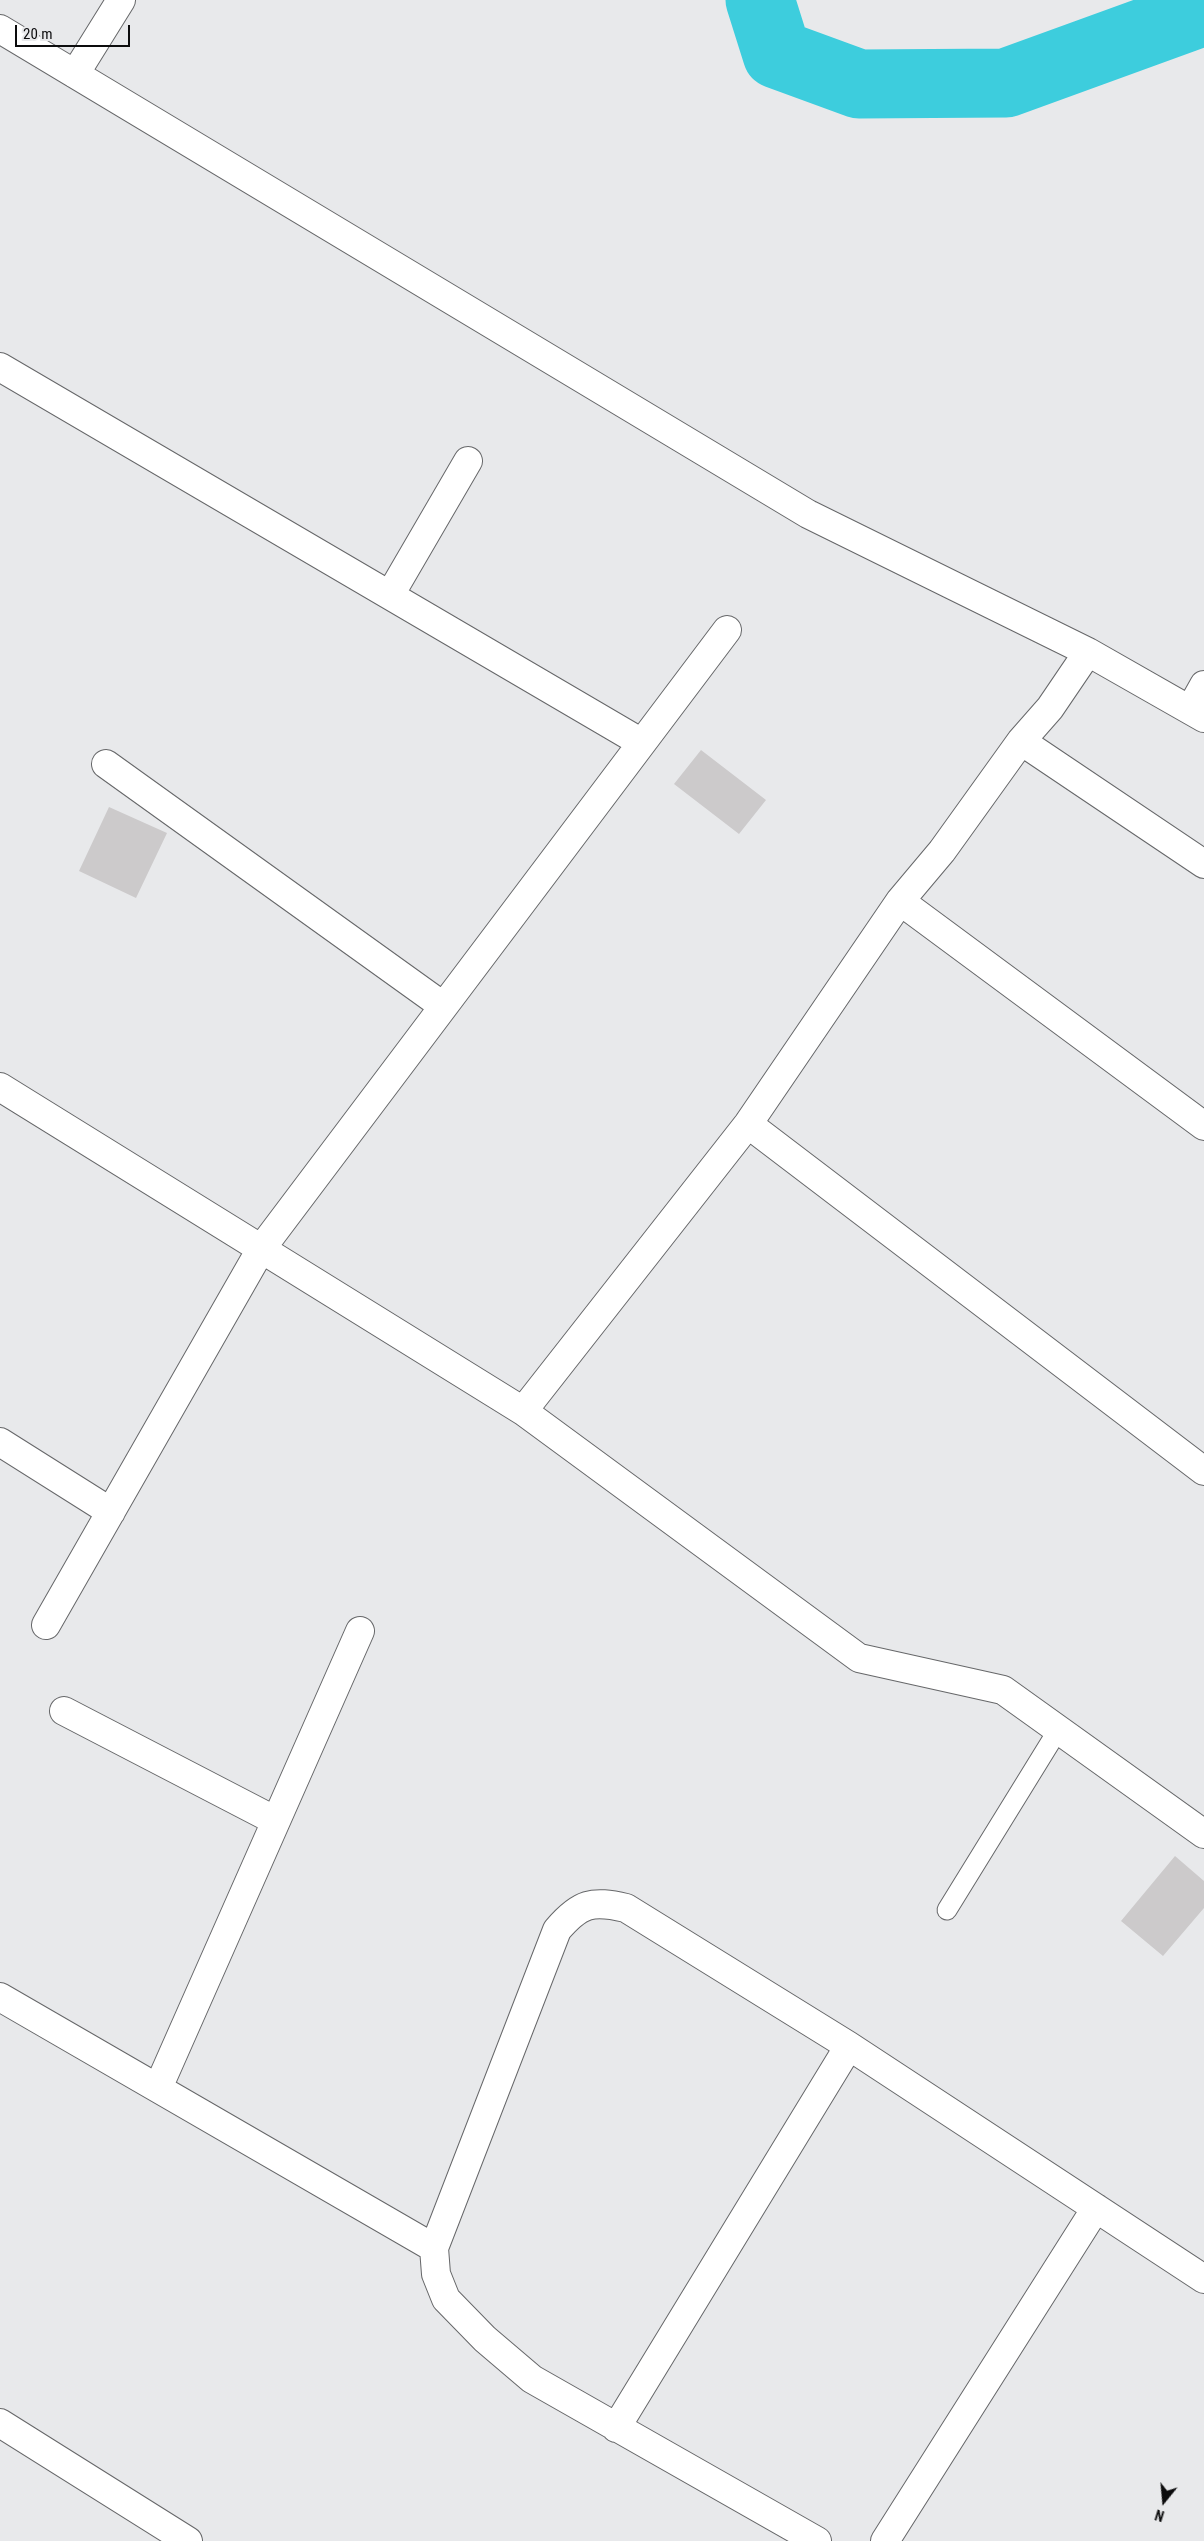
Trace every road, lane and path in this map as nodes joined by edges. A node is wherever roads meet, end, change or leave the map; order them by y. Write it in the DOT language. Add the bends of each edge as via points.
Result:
graph roads {
  1 [pos="121,0"];
  2 [pos="0,29"];
  3 [pos="75,74"];
  4 [pos="0,366"];
  5 [pos="468,460"];
  6 [pos="390,595"];
  7 [pos="727,630"];
  8 [pos="1088,652"];
  9 [pos="1204,685"];
  10 [pos="1197,714"];
  11 [pos="1021,741"];
  12 [pos="642,743"];
  13 [pos="106,764"];
  14 [pos="1204,864"];
  15 [pos="900,901"];
  16 [pos="443,1006"];
  17 [pos="0,1087"];
  18 [pos="748,1124"];
  19 [pos="1204,1126"];
  20 [pos="261,1249"];
  21 [pos="523,1411"];
  22 [pos="0,1442"];
  23 [pos="1204,1471"];
  24 [pos="111,1512"];
  25 [pos="46,1625"];
  26 [pos="360,1631"];
  27 [pos="64,1711"];
  28 [pos="1058,1730"];
  29 [pos="276,1821"];
  30 [pos="1204,1834"];
  31 [pos="948,1910"];
  32 [pos="0,1997"];
  33 [pos="849,2046"];
  34 [pos="158,2088"];
  35 [pos="1096,2208"];
  36 [pos="434,2248"];
  37 [pos="1204,2279"];
  38 [pos="0,2422"];
  39 [pos="616,2428"];
  40 [pos="188,2541"];
  41 [pos="817,2541"];
  42 [pos="885,2541"];
  1 -- 3 [label="street"];
  2 -- 3 [label="street"];
  3 -- 8 [label="street" via="808,514"];
  4 -- 6 [label="street"];
  5 -- 6 [label="street"];
  6 -- 12 [label="street"];
  7 -- 12 [label="street"];
  8 -- 10 [label="street"];
  8 -- 11 [label="street" via="1050,708"];
  9 -- 10 [label="street"];
  11 -- 14 [label="street"];
  11 -- 15 [label="street" via="942,851"];
  12 -- 16 [label="street"];
  13 -- 16 [label="street"];
  15 -- 18 [label="street"];
  15 -- 19 [label="street"];
  16 -- 20 [label="street"];
  17 -- 20 [label="street"];
  18 -- 21 [label="street"];
  18 -- 23 [label="street"];
  20 -- 21 [label="street"];
  20 -- 24 [label="street"];
  21 -- 28 [label="street" via="859,1658 1003,1690"];
  22 -- 24 [label="street"];
  24 -- 25 [label="street"];
  26 -- 29 [label="street"];
  27 -- 29 [label="street"];
  28 -- 30 [label="street"];
  28 -- 31 [label="lane"];
  29 -- 34 [label="street"];
  32 -- 34 [label="street"];
  33 -- 35 [label="street"];
  33 -- 36 [label="street" via="626,1908 607,1903 585,1904 557,1930"];
  33 -- 39 [label="street"];
  34 -- 36 [label="street"];
  35 -- 37 [label="street"];
  35 -- 42 [label="street"];
  36 -- 39 [label="street" via="436,2274 446,2299 484,2340 532,2379"];
  38 -- 40 [label="street"];
  39 -- 41 [label="street"];
}
